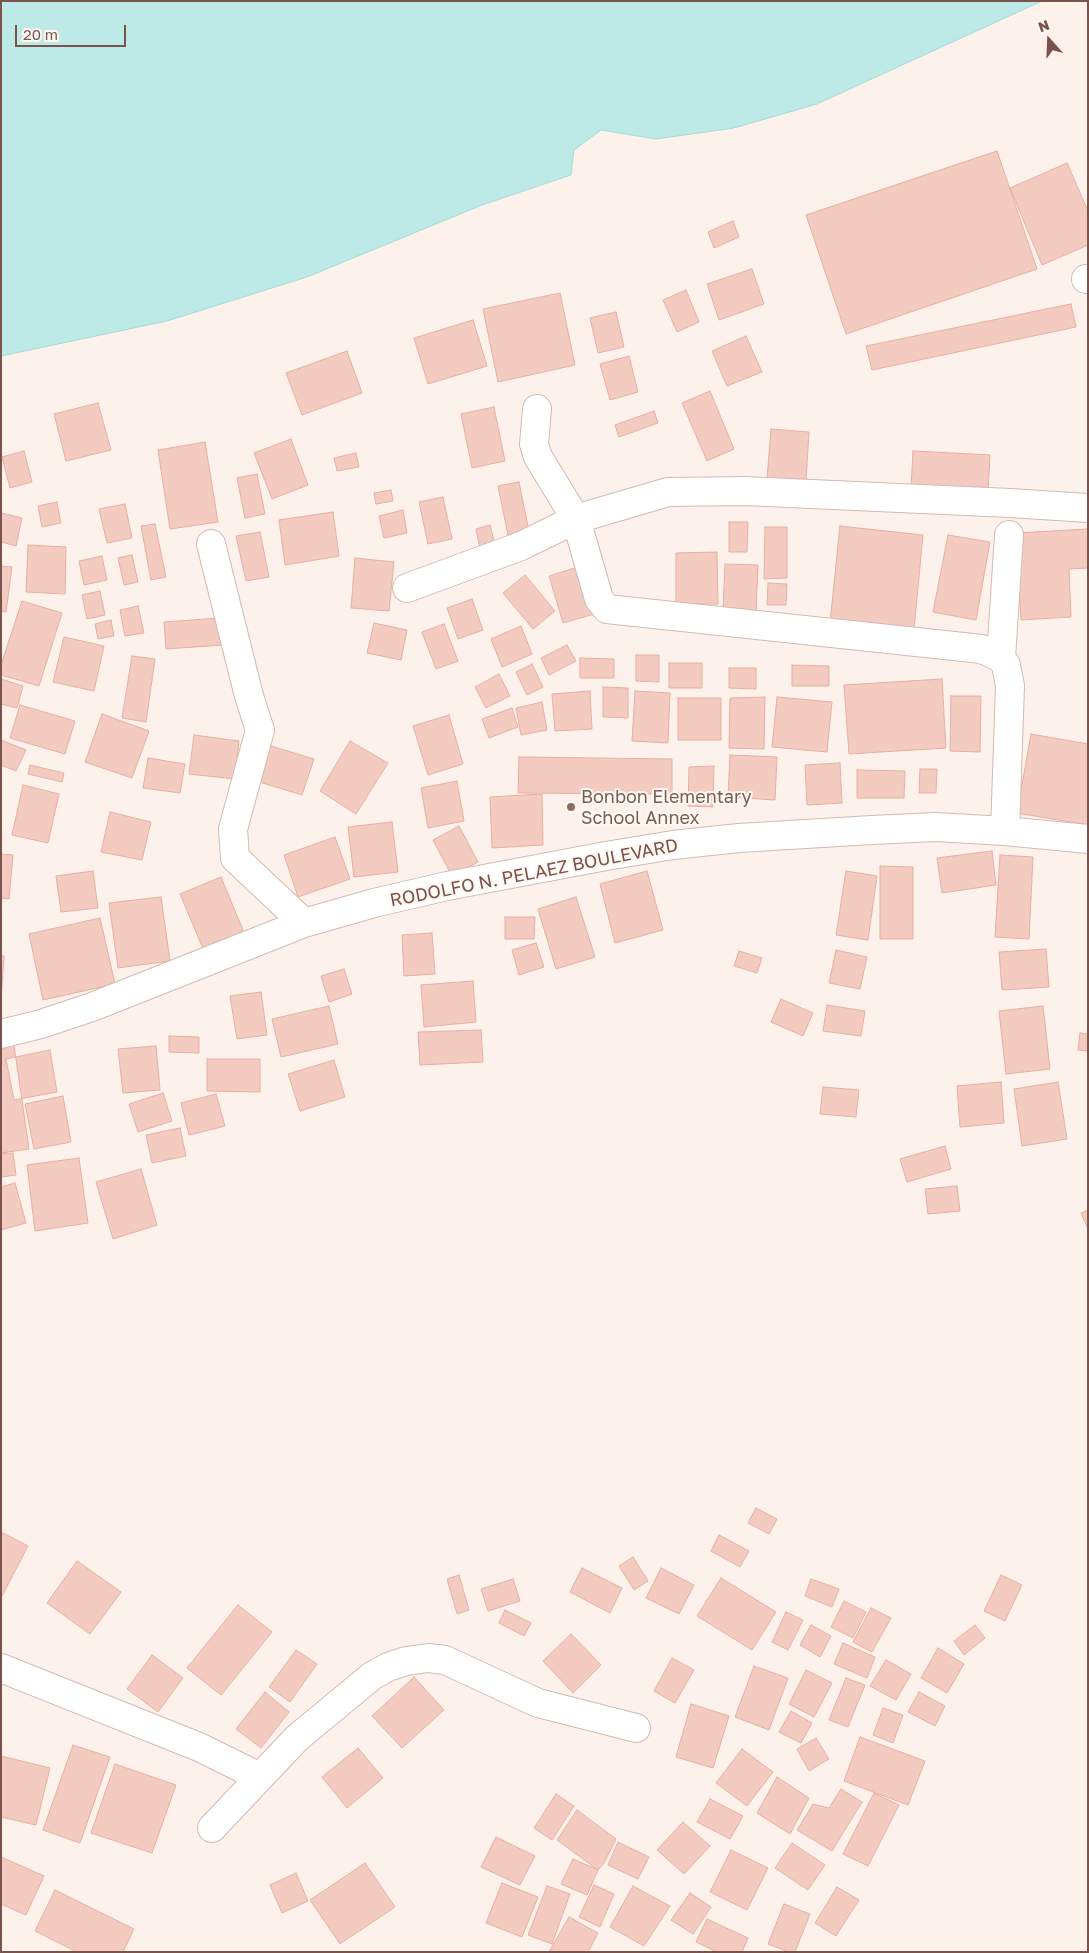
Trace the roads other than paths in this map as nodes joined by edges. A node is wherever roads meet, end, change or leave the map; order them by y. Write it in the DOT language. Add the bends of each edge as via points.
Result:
graph roads {
  1 [pos="537,410"];
  2 [pos="1088,508"];
  3 [pos="576,519"];
  4 [pos="1008,536"];
  5 [pos="211,544"];
  6 [pos="407,588"];
  7 [pos="1001,658"];
  8 [pos="1005,830"];
  9 [pos="1088,839"];
  10 [pos="304,923"];
  11 [pos="1,1034"];
  12 [pos="1,1668"];
  13 [pos="636,1728"];
  14 [pos="260,1777"];
  15 [pos="212,1828"];
  1 -- 3 [label="street" via="534,444 538,457"];
  2 -- 3 [label="street" via="745,491 668,492"];
  3 -- 6 [label="street" via="521,546"];
  3 -- 7 [label="street" via="599,599 607,609 982,649"];
  4 -- 7 [label="street"];
  5 -- 10 [label="street" via="260,730 233,829 235,858"];
  7 -- 8 [label="street" via="1006,665 1010,686"];
  8 -- 9 [label="street, RODOLFO N. PELAEZ BOULEVARD"];
  8 -- 10 [label="street, RODOLFO N. PELAEZ BOULEVARD" via="935,827 673,845 447,886"];
  10 -- 11 [label="street, RODOLFO N. PELAEZ BOULEVARD" via="92,1007"];
  12 -- 14 [label="street" via="199,1747"];
  13 -- 14 [label="street" via="538,1703 445,1660 428,1658 388,1667 372,1676 297,1738"];
  14 -- 15 [label="street"];
}
